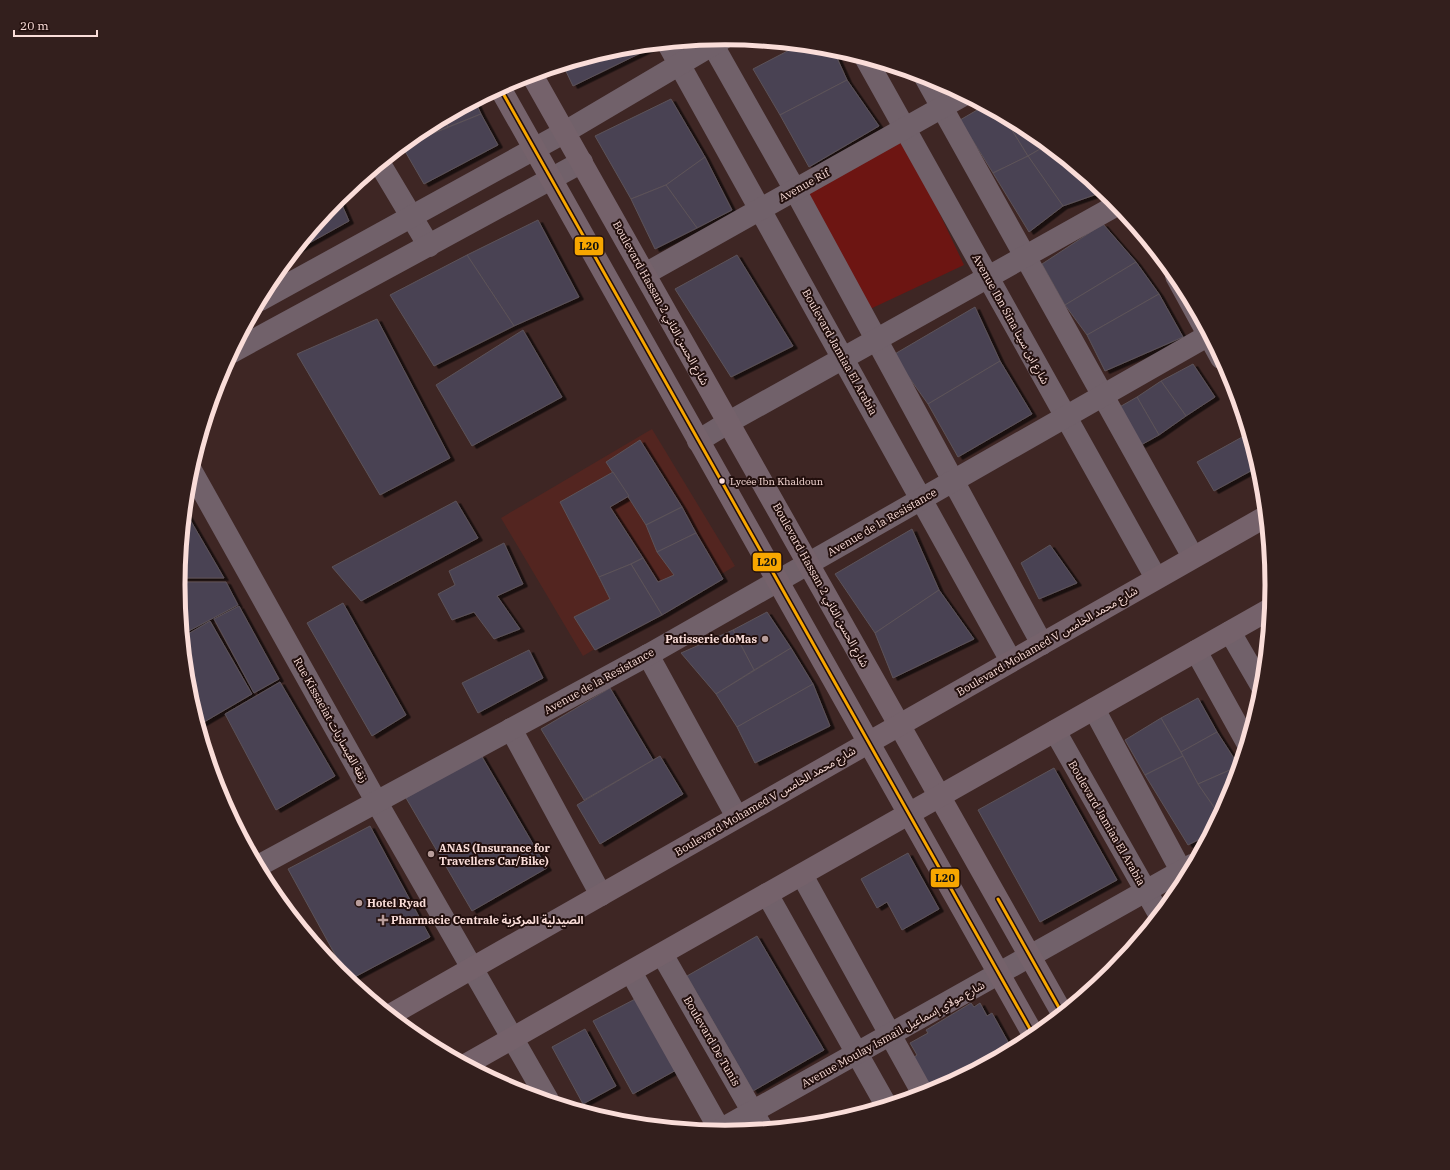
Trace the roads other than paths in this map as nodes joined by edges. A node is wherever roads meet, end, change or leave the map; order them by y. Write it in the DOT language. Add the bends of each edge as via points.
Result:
graph roads {
  1 [pos="709,45"];
  2 [pos="718,45"];
  3 [pos="671,48"];
  4 [pos="680,64"];
  5 [pos="869,64"];
  6 [pos="535,80"];
  7 [pos="930,85"];
  8 [pos="503,93"];
  9 [pos="958,98"];
  10 [pos="942,107"];
  11 [pos="905,128"];
  12 [pos="565,132"];
  13 [pos="534,148"];
  14 [pos="582,162"];
  15 [pos="382,168"];
  16 [pos="551,179"];
  17 [pos="795,190"];
  18 [pos="1112,208"];
  19 [pos="760,209"];
  20 [pos="411,217"];
  21 [pos="429,246"];
  22 [pos="1026,256"];
  23 [pos="645,274"];
  24 [pos="988,277"];
  25 [pos="278,282"];
  26 [pos="298,316"];
  27 [pos="1204,337"];
  28 [pos="876,340"];
  29 [pos="240,347"];
  30 [pos="843,358"];
  31 [pos="1103,395"];
  32 [pos="1065,416"];
  33 [pos="728,422"];
  34 [pos="698,440"];
  35 [pos="195,478"];
  36 [pos="954,481"];
  37 [pos="921,499"];
  38 [pos="1261,519"];
  39 [pos="1193,557"];
  40 [pos="808,563"];
  41 [pos="1156,578"];
  42 [pos="778,581"];
  43 [pos="1264,612"];
  44 [pos="1230,632"];
  45 [pos="1042,644"];
  46 [pos="1196,651"];
  47 [pos="648,655"];
  48 [pos="1011,661"];
  49 [pos="1257,678"];
  50 [pos="1094,709"];
  51 [pos="899,725"];
  52 [pos="511,729"];
  53 [pos="1055,731"];
  54 [pos="1243,736"];
  55 [pos="868,743"];
  56 [pos="940,796"];
  57 [pos="376,801"];
  58 [pos="909,814"];
  59 [pos="737,817"];
  60 [pos="262,864"];
  61 [pos="1184,869"];
  62 [pos="802,875"];
  63 [pos="1181,875"];
  64 [pos="1146,891"];
  65 [pos="767,894"];
  66 [pos="601,895"];
  67 [pos="1156,909"];
  68 [pos="662,954"];
  69 [pos="1030,956"];
  70 [pos="473,968"];
  71 [pos="631,972"];
  72 [pos="999,974"];
  73 [pos="1060,1008"];
  74 [pos="394,1012"];
  75 [pos="1031,1030"];
  76 [pos="890,1035"];
  77 [pos="513,1039"];
  78 [pos="857,1054"];
  79 [pos="472,1062"];
  80 [pos="920,1088"];
  81 [pos="544,1094"];
  82 [pos="884,1101"];
  83 [pos="757,1120"];
  84 [pos="717,1125"];
  85 [pos="742,1125"];
  1 -- 4 [label="street"];
  2 -- 17 [label="street"];
  3 -- 4 [label="street, Boulevard Jamiaa El Arabia"];
  4 -- 12 [label="street"];
  4 -- 19 [label="street, Boulevard Jamiaa El Arabia"];
  5 -- 11 [label="street, Avenue Ibn Sina شارع ابن سينا"];
  6 -- 12 [label="street, Boulevard Hassan 2 شارع الحسن الثاني"];
  7 -- 10 [label="street"];
  8 -- 13 [label="street"];
  9 -- 10 [label="street, Avenue Rif"];
  10 -- 11 [label="street, Avenue Rif"];
  10 -- 22 [label="street"];
  11 -- 17 [label="street, Avenue Rif"];
  11 -- 24 [label="street, Avenue Ibn Sina شارع ابن سينا"];
  12 -- 13 [label="street"];
  12 -- 14 [label="street, Boulevard Hassan 2 شارع الحسن الثاني"];
  13 -- 16 [label="street"];
  13 -- 20 [label="street"];
  14 -- 16 [label="street"];
  14 -- 23 [label="street, Boulevard Hassan 2 شارع الحسن الثاني"];
  15 -- 20 [label="street"];
  16 -- 21 [label="street"];
  16 -- 34 [label="street"];
  17 -- 19 [label="street, Avenue Rif"];
  17 -- 28 [label="street"];
  18 -- 22 [label="street"];
  19 -- 23 [label="street, Avenue Rif"];
  19 -- 30 [label="street, Boulevard Jamiaa El Arabia"];
  20 -- 21 [label="street"];
  20 -- 25 [label="street"];
  21 -- 26 [label="street"];
  22 -- 24 [label="street"];
  22 -- 31 [label="street"];
  23 -- 33 [label="street, Boulevard Hassan 2 شارع الحسن الثاني"];
  24 -- 28 [label="street"];
  24 -- 32 [label="street, Avenue Ibn Sina شارع ابن سينا"];
  25 -- 26 [label="street"];
  26 -- 29 [label="street"];
  27 -- 31 [label="street, Avenue de la Resistance"];
  28 -- 30 [label="street"];
  28 -- 36 [label="street"];
  30 -- 33 [label="street"];
  30 -- 37 [label="street, Boulevard Jamiaa El Arabia"];
  31 -- 32 [label="street, Avenue de la Resistance"];
  31 -- 39 [label="street"];
  32 -- 36 [label="street, Avenue de la Resistance"];
  32 -- 41 [label="street, Avenue Ibn Sina شارع ابن سينا"];
  33 -- 34 [label="street"];
  33 -- 40 [label="street, Boulevard Hassan 2 شارع الحسن الثاني"];
  34 -- 42 [label="street"];
  35 -- 57 [label="street, Rue Kissaeiat زنقة القيساريات"];
  36 -- 37 [label="street, Avenue de la Resistance"];
  36 -- 45 [label="street"];
  37 -- 40 [label="street, Avenue de la Resistance"];
  37 -- 48 [label="street, Boulevard Jamiaa El Arabia"];
  38 -- 39 [label="street, Boulevard Mohamed V شارع محمد الخامس"];
  39 -- 41 [label="street, Boulevard Mohamed V شارع محمد الخامس"];
  40 -- 42 [label="street, Avenue de la Resistance"];
  40 -- 51 [label="street, Boulevard Hassan 2 شارع الحسن الثاني"];
  41 -- 45 [label="street, Boulevard Mohamed V شارع محمد الخامس"];
  42 -- 47 [label="street, Avenue de la Resistance"];
  42 -- 55 [label="street"];
  43 -- 44 [label="street"];
  44 -- 46 [label="street"];
  44 -- 49 [label="street"];
  45 -- 48 [label="street, Boulevard Mohamed V شارع محمد الخامس"];
  46 -- 50 [label="street"];
  46 -- 54 [label="street"];
  47 -- 52 [label="street, Avenue de la Resistance"];
  47 -- 59 [label="street"];
  48 -- 51 [label="street, Boulevard Mohamed V شارع محمد الخامس"];
  50 -- 53 [label="street"];
  50 -- 61 [label="street"];
  51 -- 55 [label="street, Boulevard Mohamed V شارع محمد الخامس"];
  51 -- 56 [label="street, Boulevard Hassan 2 شارع الحسن الثاني"];
  52 -- 57 [label="street, Avenue de la Resistance"];
  52 -- 66 [label="street"];
  53 -- 56 [label="street"];
  53 -- 64 [label="street, Boulevard Jamiaa El Arabia"];
  55 -- 58 [label="street"];
  55 -- 59 [label="street, Boulevard Mohamed V شارع محمد الخامس"];
  56 -- 58 [label="street"];
  56 -- 69 [label="street, Boulevard Hassan 2 شارع الحسن الثاني"];
  57 -- 60 [label="street, Avenue de la Resistance"];
  57 -- 70 [label="street, Rue Kissaeiat زنقة القيساريات"];
  58 -- 62 [label="street"];
  58 -- 72 [label="street"];
  59 -- 66 [label="street, Boulevard Mohamed V شارع محمد الخامس"];
  62 -- 65 [label="street"];
  62 -- 76 [label="street"];
  63 -- 64 [label="street, Avenue Moulay Ismail شارع مولاي إسماعيل"];
  64 -- 67 [label="street, Boulevard Jamiaa El Arabia"];
  64 -- 69 [label="street, Avenue Moulay Ismail شارع مولاي إسماعيل"];
  65 -- 68 [label="street"];
  65 -- 78 [label="street"];
  66 -- 70 [label="street, Boulevard Mohamed V شارع محمد الخامس"];
  68 -- 71 [label="street"];
  68 -- 83 [label="street, Boulevard De Tunis"];
  69 -- 72 [label="street, Avenue Moulay Ismail شارع مولاي إسماعيل"];
  69 -- 73 [label="street, Boulevard Hassan 2 شارع الحسن الثاني"];
  70 -- 74 [label="street, Boulevard Mohamed V شارع محمد الخامس"];
  70 -- 77 [label="street, Rue Kissaeiat زنقة القيساريات"];
  71 -- 77 [label="street"];
  71 -- 84 [label="street"];
  72 -- 75 [label="street"];
  72 -- 76 [label="street, Avenue Moulay Ismail شارع مولاي إسماعيل"];
  76 -- 78 [label="street, Avenue Moulay Ismail شارع مولاي إسماعيل"];
  76 -- 80 [label="street"];
  77 -- 79 [label="street"];
  77 -- 81 [label="street"];
  78 -- 82 [label="street"];
  78 -- 83 [label="street, Avenue Moulay Ismail شارع مولاي إسماعيل"];
  83 -- 85 [label="street, Avenue Moulay Ismail شارع مولاي إسماعيل"];
}
